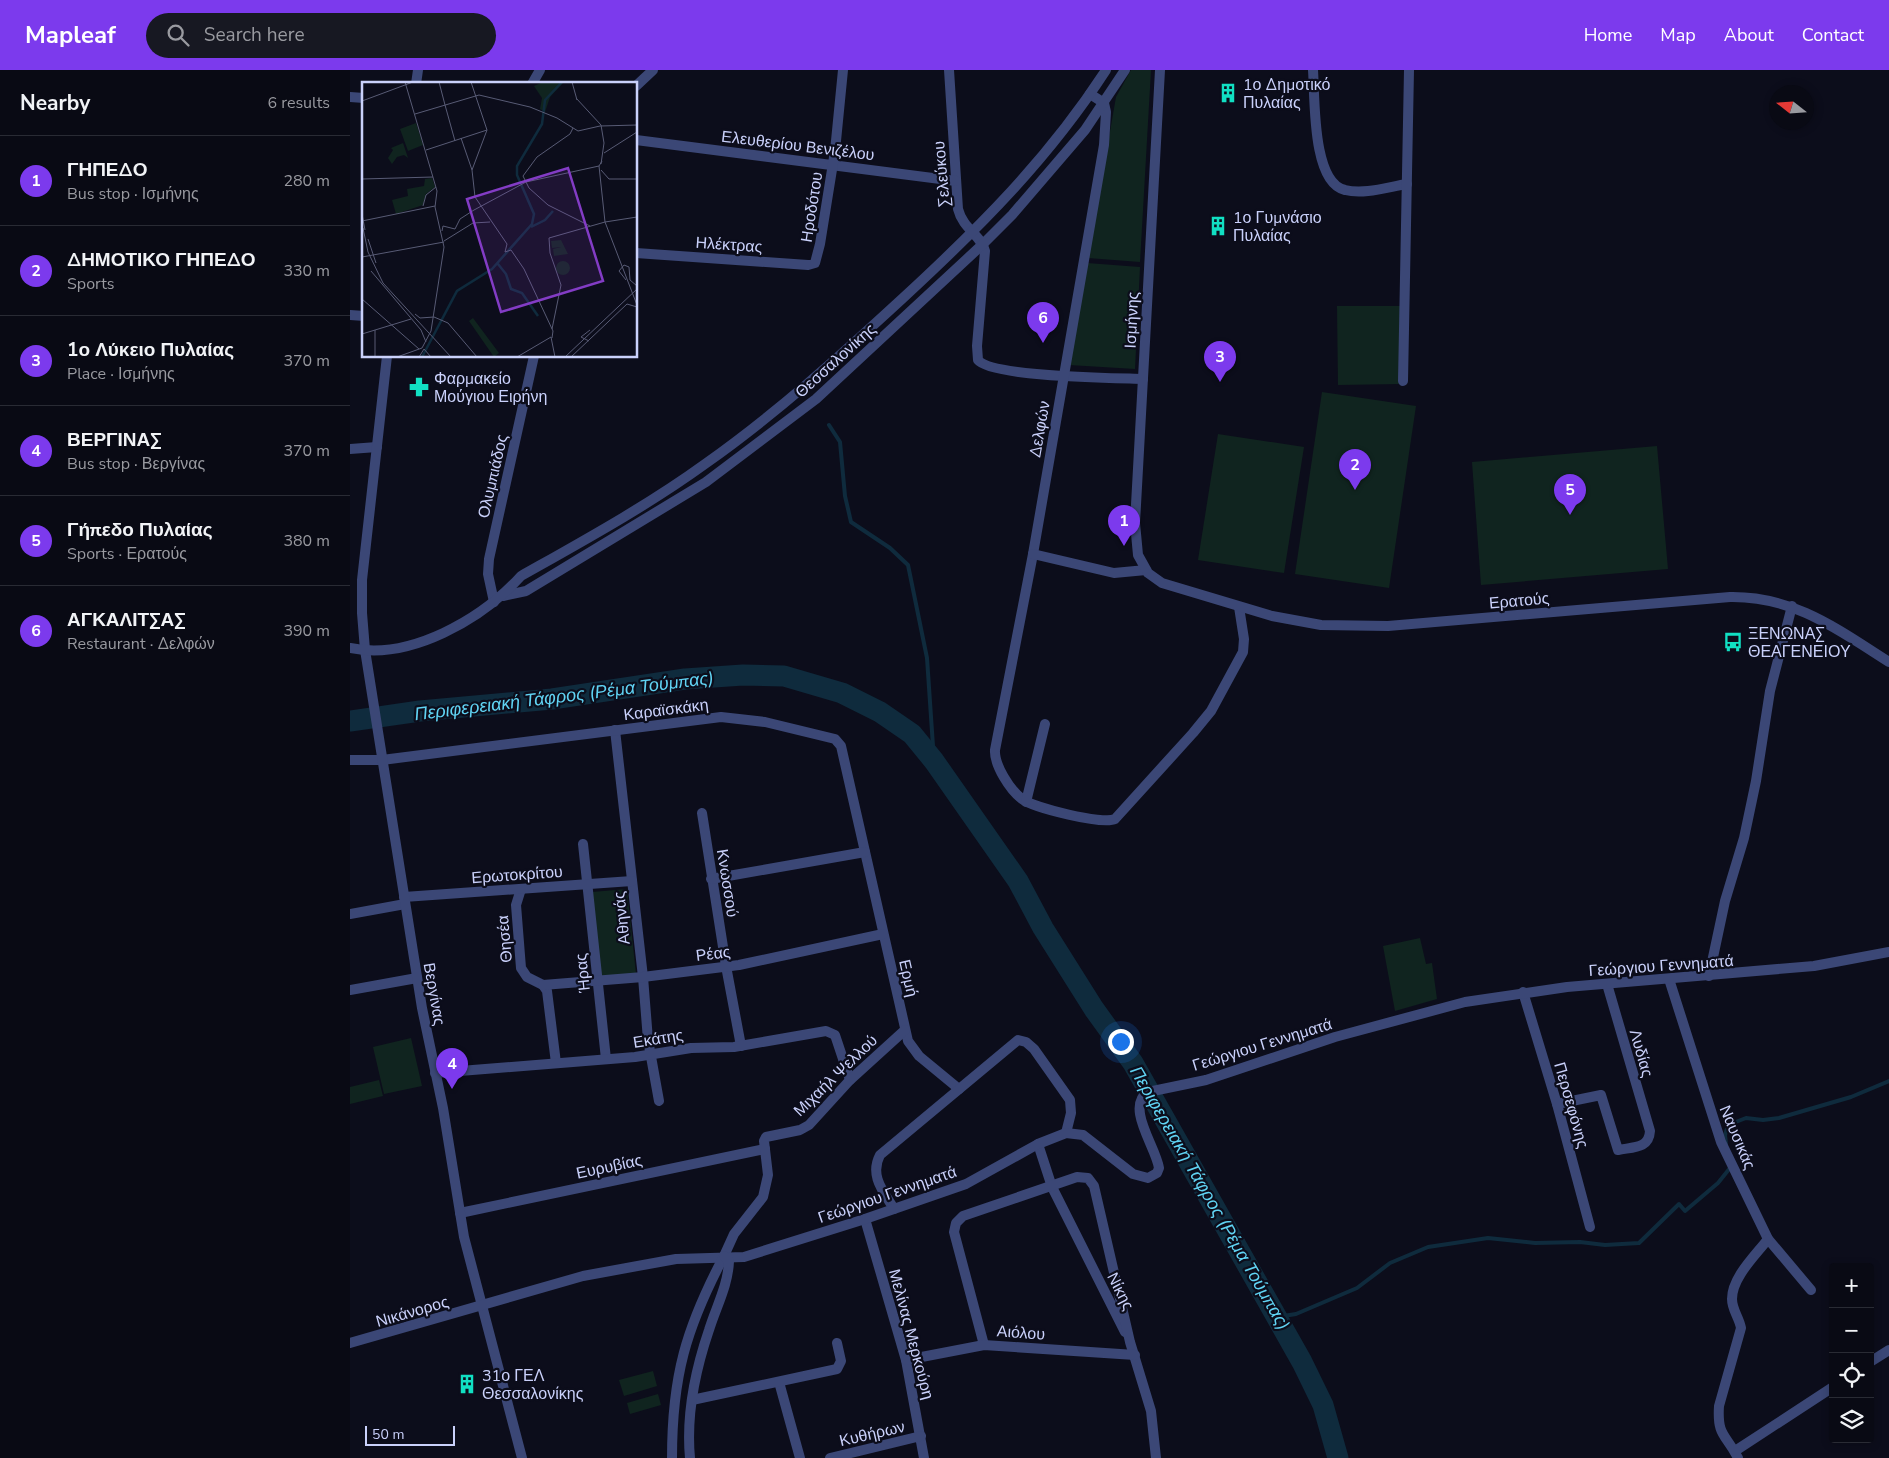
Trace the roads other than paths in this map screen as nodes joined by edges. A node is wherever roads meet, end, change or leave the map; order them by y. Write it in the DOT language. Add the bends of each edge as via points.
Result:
graph roads {
  1 [pos="540,70"];
  2 [pos="653,70"];
  3 [pos="843,70"];
  4 [pos="949,70"];
  5 [pos="1106,70"];
  6 [pos="1125,70"];
  7 [pos="1160,70"];
  8 [pos="1313,70"];
  9 [pos="1409,70"];
  10 [pos="533,82"];
  11 [pos="638,84"];
  12 [pos="1090,94"];
  13 [pos="1104,103"];
  14 [pos="638,140"];
  15 [pos="833,165"];
  16 [pos="956,181"];
  17 [pos="1407,184"];
  18 [pos="973,234"];
  19 [pos="983,244"];
  20 [pos="638,253"];
  21 [pos="817,260"];
  22 [pos="876,322"];
  23 [pos="887,334"];
  24 [pos="387,358"];
  25 [pos="534,358"];
  26 [pos="1063,376"];
  27 [pos="1143,379"];
  28 [pos="1403,381"];
  29 [pos="377,447"];
  30 [pos="350,449"];
  31 [pos="705,465"];
  32 [pos="713,478"];
  33 [pos="1033,554"];
  34 [pos="1146,570"];
  35 [pos="499,599"];
  36 [pos="1792,606"];
  37 [pos="1239,607"];
  38 [pos="358,649"];
  39 [pos="350,655"];
  40 [pos="1889,662"];
  41 [pos="1045,724"];
  42 [pos="616,730"];
  43 [pos="350,760"];
  44 [pos="382,760"];
  45 [pos="1026,802"];
  46 [pos="702,813"];
  47 [pos="583,844"];
  48 [pos="865,852"];
  49 [pos="711,878"];
  50 [pos="632,881"];
  51 [pos="587,884"];
  52 [pos="521,889"];
  53 [pos="404,900"];
  54 [pos="350,914"];
  55 [pos="883,934"];
  56 [pos="1889,952"];
  57 [pos="726,966"];
  58 [pos="1709,976"];
  59 [pos="643,977"];
  60 [pos="417,978"];
  61 [pos="1668,979"];
  62 [pos="598,981"];
  63 [pos="1607,984"];
  64 [pos="543,985"];
  65 [pos="350,990"];
  66 [pos="1523,992"];
  67 [pos="905,1030"];
  68 [pos="741,1046"];
  69 [pos="651,1055"];
  70 [pos="606,1060"];
  71 [pos="556,1063"];
  72 [pos="435,1073"];
  73 [pos="850,1080"];
  74 [pos="959,1089"];
  75 [pos="659,1102"];
  76 [pos="1557,1104"];
  77 [pos="1066,1132"];
  78 [pos="1038,1144"];
  79 [pos="765,1150"];
  80 [pos="1052,1187"];
  81 [pos="894,1209"];
  82 [pos="460,1212"];
  83 [pos="865,1219"];
  84 [pos="1590,1227"];
  85 [pos="1768,1239"];
  86 [pos="724,1256"];
  87 [pos="1811,1290"];
  88 [pos="481,1307"];
  89 [pos="1130,1342"];
  90 [pos="350,1343"];
  91 [pos="837,1343"];
  92 [pos="984,1345"];
  93 [pos="1889,1350"];
  94 [pos="1135,1355"];
  95 [pos="1874,1359"];
  96 [pos="906,1360"];
  97 [pos="779,1382"];
  98 [pos="1829,1390"];
  99 [pos="692,1400"];
  100 [pos="921,1436"];
  101 [pos="1736,1454"];
  102 [pos="859,1455"];
  103 [pos="522,1458"];
  104 [pos="672,1458"];
  105 [pos="690,1458"];
  106 [pos="800,1458"];
  107 [pos="830,1458"];
  108 [pos="924,1458"];
  109 [pos="1147,1458"];
  110 [pos="1156,1458"];
  1 -- 10 [label="street"];
  2 -- 11 [label="street"];
  3 -- 15 [label="street, Ηροδότου"];
  4 -- 16 [label="street, Σελεύκου"];
  5 -- 12 [label="street, Θεσσαλονίκης"];
  6 -- 13 [label="street, Θεσσαλονίκης"];
  7 -- 27 [label="street, Ισμήνης"];
  8 -- 17 [label="street" via="1320,160 1335,186 1357,191"];
  9 -- 17 [label="street"];
  12 -- 13 [label="street"];
  12 -- 18 [label="street, Θεσσαλονίκης" via="1046,153"];
  13 -- 19 [label="street, Θεσσαλονίκης" via="1050,173"];
  13 -- 26 [label="street, Δελφών" via="1107,123 1104,145"];
  14 -- 15 [label="street, Ελευθερίου Βενιζέλου"];
  15 -- 16 [label="street, Ελευθερίου Βενιζέλου"];
  15 -- 21 [label="street, Ηροδότου"];
  16 -- 18 [label="street, Σελεύκου" via="960,216"];
  17 -- 28 [label="street"];
  18 -- 19 [label="street, Σελεύκου"];
  18 -- 22 [label="street, Θεσσαλονίκης"];
  19 -- 23 [label="street, Θεσσαλονίκης"];
  19 -- 26 [label="street" via="985,257 977,355 981,364 990,368"];
  20 -- 21 [label="street, Ηλέκτρας" via="808,265"];
  22 -- 23 [label="street"];
  22 -- 31 [label="street, Θεσσαλονίκης" via="808,385"];
  23 -- 32 [label="street, Θεσσαλονίκης" via="812,402"];
  24 -- 29 [label="street, Βεργίνας"];
  25 -- 35 [label="street, Ολυμπιάδος" via="489,559 488,574"];
  26 -- 27 [label="street"];
  26 -- 33 [label="street, Δελφών"];
  27 -- 34 [label="street, Ισμήνης" via="1134,539"];
  29 -- 30 [label="street"];
  29 -- 38 [label="street, Βεργίνας"];
  31 -- 32 [label="street"];
  31 -- 35 [label="street, Θεσσαλονίκης" via="521,576"];
  32 -- 35 [label="street, Θεσσαλονίκης" via="526,591"];
  33 -- 34 [label="street" via="1114,573"];
  33 -- 45 [label="street, Δελφών" via="995,750 996,760 1004,774"];
  34 -- 37 [label="street, Ερατούς" via="1153,578 1171,587"];
  35 -- 38 [label="street, Θεσσαλονίκης" via="425,641 407,646"];
  36 -- 37 [label="street, Ερατούς" via="1760,598 1730,597 1366,627 1312,624"];
  36 -- 40 [label="street, Ερατούς"];
  36 -- 58 [label="street" via="1770,691 1744,838 1725,901"];
  37 -- 45 [label="street" via="1244,646 1211,711 1118,817 1104,821"];
  38 -- 39 [label="street"];
  38 -- 44 [label="street, Βεργίνας" via="368,677"];
  41 -- 45 [label="street"];
  42 -- 44 [label="street, Καραϊσκάκη"];
  42 -- 48 [label="street, Καραϊσκάκη" via="732,717 835,739 841,746"];
  42 -- 50 [label="street, Αθηνάς"];
  43 -- 44 [label="street, Καραϊσκάκη"];
  44 -- 53 [label="street, Βεργίνας"];
  46 -- 49 [label="street, Κνωσσού"];
  47 -- 51 [label="street, Ήρας"];
  48 -- 49 [label="street"];
  48 -- 55 [label="street, Ερμή"];
  49 -- 57 [label="street, Κνωσσού"];
  50 -- 51 [label="street, Ερωτοκρίτου"];
  50 -- 59 [label="street, Αθηνάς"];
  51 -- 52 [label="street, Ερωτοκρίτου"];
  51 -- 62 [label="street, Ήρας"];
  52 -- 53 [label="street, Ερωτοκρίτου"];
  52 -- 64 [label="street, Θησέα" via="516,905 522,968 529,979"];
  53 -- 54 [label="street, Ερωτοκρίτου"];
  53 -- 60 [label="street, Βεργίνας"];
  55 -- 57 [label="street, Ρέας" via="764,961"];
  55 -- 67 [label="street, Ερμή"];
  56 -- 58 [label="street, Γεώργιου Γεννηματά" via="1814,966"];
  57 -- 59 [label="street, Ρέας"];
  57 -- 68 [label="street, Κνωσσού"];
  58 -- 61 [label="street, Γεώργιου Γεννηματά"];
  59 -- 62 [label="street, Ρέας"];
  59 -- 69 [label="street, Αθηνάς"];
  60 -- 65 [label="street"];
  60 -- 72 [label="street, Βεργίνας"];
  61 -- 63 [label="street, Γεώργιου Γεννηματά"];
  61 -- 85 [label="street, Ναυσικάς" via="1721,1142"];
  62 -- 64 [label="street, Ρέας"];
  62 -- 70 [label="street, Ήρας"];
  63 -- 66 [label="street, Γεώργιου Γεννηματά"];
  63 -- 76 [label="street, Λυδίας" via="1650,1131 1648,1139 1643,1146 1618,1150 1601,1094"];
  64 -- 71 [label="street" via="548,996"];
  66 -- 76 [label="street, Περσεφόνης"];
  66 -- 77 [label="street, Γεώργιου Γεννηματά" via="1445,1006 1335,1037 1206,1080 1148,1092 1142,1096 1139,1114 1159,1168 1148,1178 1133,1174 1083,1135"];
  67 -- 73 [label="street, Μιχαήλ Ψελλού"];
  67 -- 74 [label="street, Ερμή" via="916,1052"];
  68 -- 69 [label="street, Εκάτης" via="691,1048"];
  68 -- 73 [label="street, Εκάτης" via="829,1031 835,1035"];
  69 -- 70 [label="street, Εκάτης"];
  69 -- 75 [label="street, Αθηνάς"];
  70 -- 71 [label="street, Εκάτης"];
  71 -- 72 [label="street, Εκάτης"];
  72 -- 82 [label="street, Βεργίνας"];
  73 -- 79 [label="street, Μιχαήλ Ψελλού" via="807,1126 766,1136"];
  74 -- 77 [label="street" via="1018,1040 1026,1042 1034,1048 1070,1100 1071,1113"];
  74 -- 81 [label="street" via="878,1159 877,1180"];
  76 -- 84 [label="street, Περσεφόνης"];
  77 -- 78 [label="street, Γεώργιου Γεννηματά"];
  78 -- 80 [label="street, Νίκης"];
  78 -- 81 [label="street, Γεώργιου Γεννηματά" via="966,1184"];
  79 -- 82 [label="street, Ευρυβίας"];
  79 -- 86 [label="street" via="768,1175 764,1197 734,1234"];
  80 -- 89 [label="street, Νίκης"];
  80 -- 89 [label="street" via="1081,1176 1093,1182"];
  80 -- 92 [label="street" via="963,1216 956,1223 954,1232"];
  81 -- 83 [label="street, Γεώργιου Γεννηματά"];
  82 -- 88 [label="street, Βεργίνας"];
  83 -- 86 [label="street, Γεώργιου Γεννηματά" via="744,1256"];
  83 -- 96 [label="street, Μελίνας Μερκούρη"];
  85 -- 87 [label="street, Ναυσικάς"];
  85 -- 101 [label="street" via="1736,1282 1732,1297 1733,1310 1741,1328 1718,1419 1719,1430"];
  86 -- 88 [label="street, Γεώργιου Γεννηματά" via="676,1259 583,1276"];
  86 -- 99 [label="street" via="729,1261 726,1282 700,1359"];
  86 -- 104 [label="street" via="699,1308 682,1357 674,1405"];
  88 -- 90 [label="street, Νικάνορος"];
  88 -- 103 [label="street, Βεργίνας"];
  89 -- 94 [label="street, Νίκης"];
  91 -- 97 [label="street" via="841,1358 837,1368"];
  92 -- 94 [label="street, Αιόλου"];
  92 -- 96 [label="street, Αιόλου"];
  93 -- 95 [label="street"];
  94 -- 110 [label="street, Νίκης" via="1151,1411"];
  96 -- 100 [label="street, Μελίνας Μερκούρη"];
  97 -- 99 [label="street"];
  97 -- 106 [label="street"];
  98 -- 101 [label="street"];
  99 -- 105 [label="street"];
  100 -- 102 [label="street, Κυθήρων"];
  100 -- 108 [label="street, Μελίνας Μερκούρη"];
  102 -- 107 [label="street, Κυθήρων"];
  109 -- 110 [label="street"];
}
